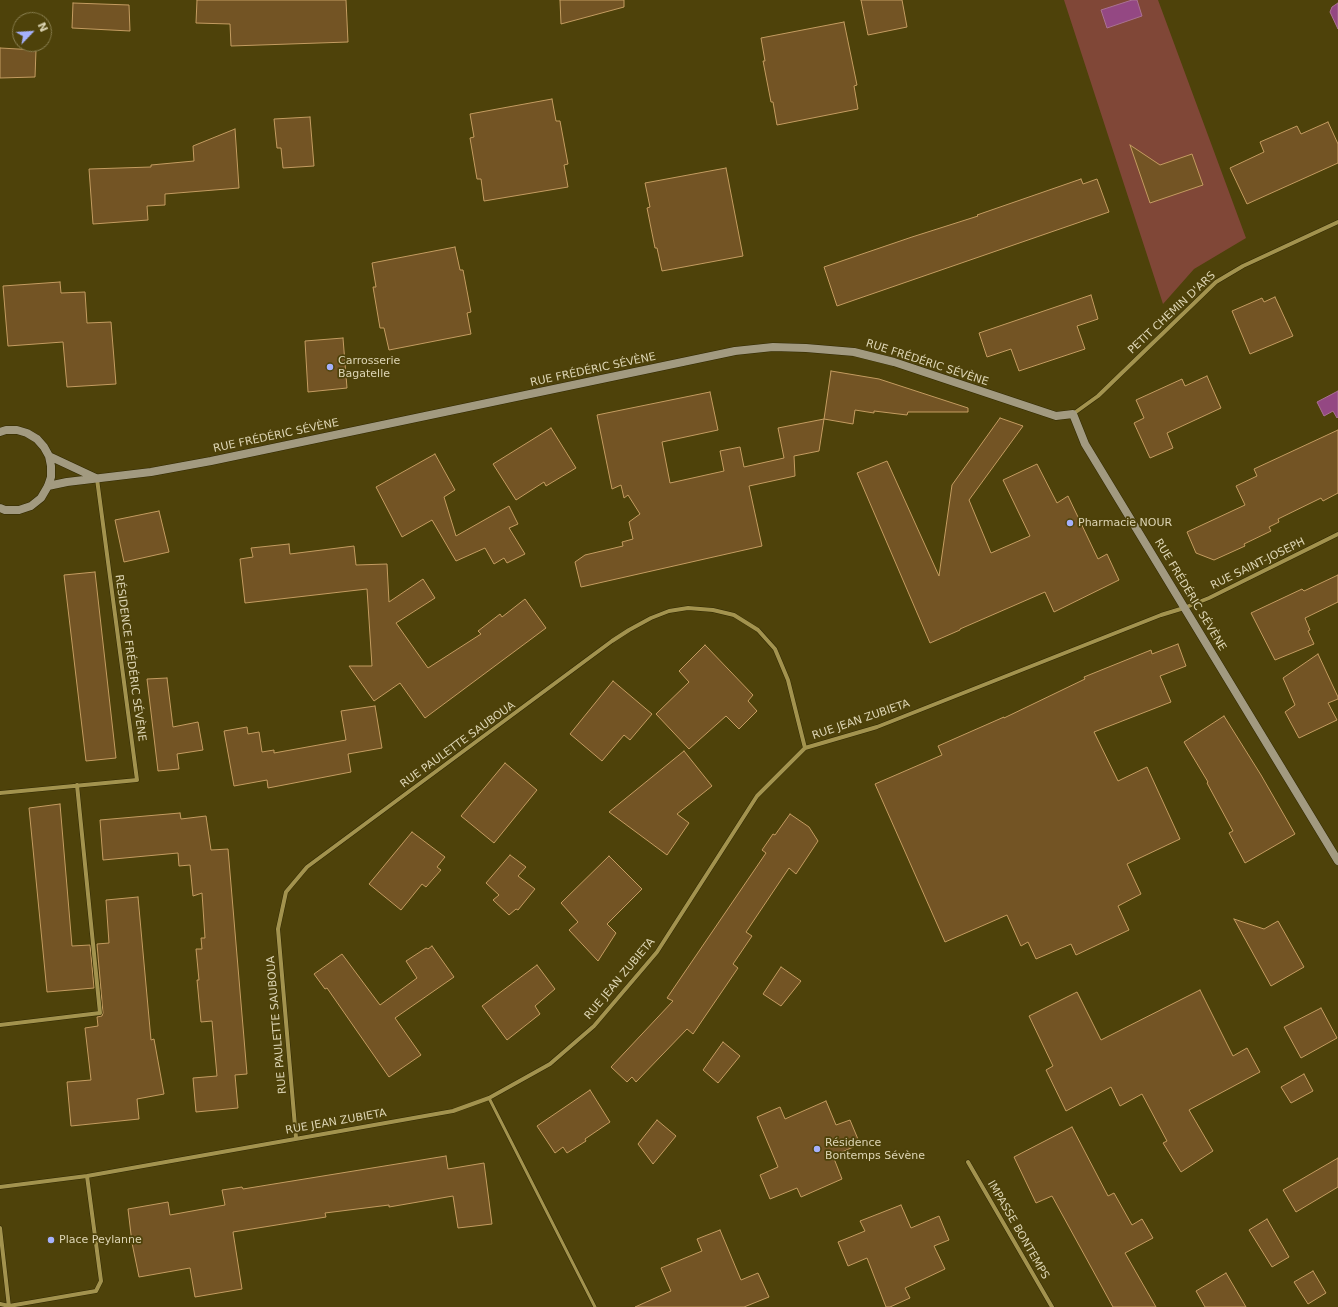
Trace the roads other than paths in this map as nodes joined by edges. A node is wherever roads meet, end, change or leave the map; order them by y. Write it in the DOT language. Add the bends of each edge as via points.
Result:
graph roads {
  1 [pos="1338,222"];
  2 [pos="1073,414"];
  3 [pos="0,432"];
  4 [pos="49,456"];
  5 [pos="97,478"];
  6 [pos="48,486"];
  7 [pos="2,511"];
  8 [pos="1338,534"];
  9 [pos="1184,608"];
  10 [pos="805,748"];
  11 [pos="77,785"];
  12 [pos="0,793"];
  13 [pos="1338,861"];
  14 [pos="0,1025"];
  15 [pos="488,1098"];
  16 [pos="296,1138"];
  17 [pos="968,1162"];
  18 [pos="88,1176"];
  19 [pos="0,1187"];
  20 [pos="0,1228"];
  21 [pos="0,1304"];
  22 [pos="9,1307"];
  23 [pos="595,1307"];
  24 [pos="1052,1307"];
  1 -- 2 [label="street, PETIT CHEMIN D'ARS" via="1243,266 1216,282 1098,396"];
  2 -- 5 [label="street, RUE FRÉDÉRIC SÉVÈNE" via="1056,416 894,362 854,352 773,347 735,351 204,462 151,472"];
  2 -- 9 [label="street, RUE FRÉDÉRIC SÉVÈNE" via="1085,444"];
  3 -- 4 [label="street" via="17,430 27,433 40,443"];
  4 -- 5 [label="street"];
  4 -- 6 [label="street" via="52,466"];
  5 -- 6 [label="street, RUE FRÉDÉRIC SÉVÈNE"];
  5 -- 11 [label="street, RÉSIDENCE FRÉDÉRIC SÉVÈNE" via="137,780"];
  6 -- 7 [label="street" via="41,498 31,506"];
  8 -- 9 [label="street, RUE SAINT-JOSEPH"];
  9 -- 10 [label="street, RUE JEAN ZUBIETA" via="877,726"];
  9 -- 13 [label="street, RUE FRÉDÉRIC SÉVÈNE"];
  10 -- 15 [label="street, RUE JEAN ZUBIETA" via="757,796 657,952 594,1026 550,1064"];
  10 -- 16 [label="street, RUE PAULETTE SAUBOUA" via="788,680 775,649 758,630 734,615 713,610 688,608 669,611 651,618 612,641 307,867 286,892 278,929"];
  11 -- 12 [label="street, RÉSIDENCE FRÉDÉRIC SÉVÈNE"];
  11 -- 14 [label="street" via="100,1013"];
  15 -- 16 [label="street, RUE JEAN ZUBIETA" via="453,1111"];
  15 -- 23 [label="lane"];
  16 -- 18 [label="street, RUE JEAN ZUBIETA"];
  17 -- 24 [label="street, IMPASSE BONTEMPS"];
  18 -- 19 [label="street, RUE JEAN ZUBIETA"];
  18 -- 22 [label="street" via="101,1281 96,1291"];
  20 -- 22 [label="street"];
  21 -- 22 [label="street"];
}
